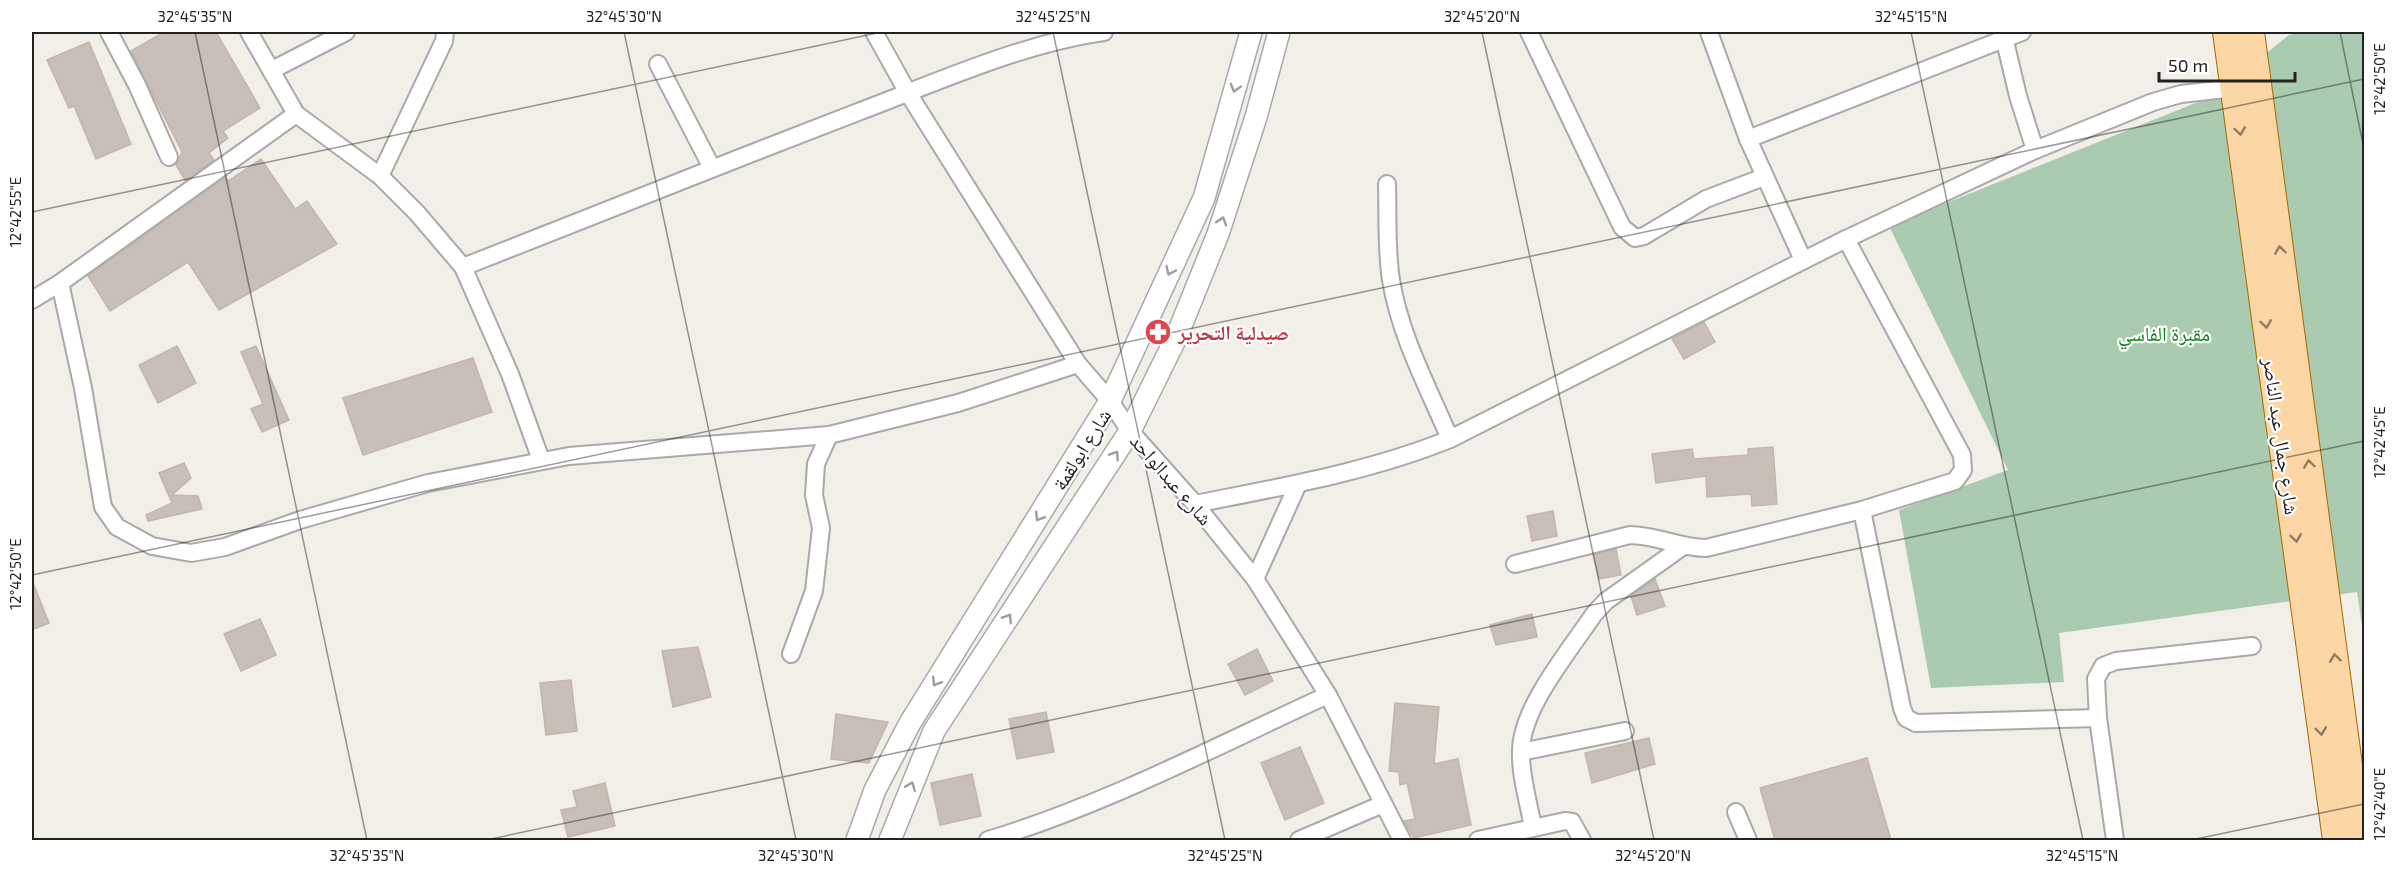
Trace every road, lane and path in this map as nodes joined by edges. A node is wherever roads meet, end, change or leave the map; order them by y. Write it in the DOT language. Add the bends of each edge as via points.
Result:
graph roads {
  1 [pos="109,32"];
  2 [pos="249,32"];
  3 [pos="346,32"];
  4 [pos="446,32"];
  5 [pos="874,32"];
  6 [pos="1104,32"];
  7 [pos="1251,32"];
  8 [pos="1279,32"];
  9 [pos="1529,32"];
  10 [pos="1709,32"];
  11 [pos="2022,32"];
  12 [pos="2226,32"];
  13 [pos="2251,32"];
  14 [pos="2004,37"];
  15 [pos="658,64"];
  16 [pos="272,70"];
  17 [pos="2234,88"];
  18 [pos="908,93"];
  19 [pos="296,114"];
  20 [pos="1748,139"];
  21 [pos="2035,150"];
  22 [pos="169,157"];
  23 [pos="712,168"];
  24 [pos="380,176"];
  25 [pos="1764,177"];
  26 [pos="1387,184"];
  27 [pos="1846,239"];
  28 [pos="1803,260"];
  29 [pos="463,267"];
  30 [pos="60,284"];
  31 [pos="32,300"];
  32 [pos="1078,364"];
  33 [pos="1110,401"];
  34 [pos="1130,431"];
  35 [pos="829,435"];
  36 [pos="1450,439"];
  37 [pos="541,460"];
  38 [pos="1298,484"];
  39 [pos="1195,504"];
  40 [pos="1862,510"];
  41 [pos="1682,547"];
  42 [pos="1515,564"];
  43 [pos="1256,579"];
  44 [pos="2252,646"];
  45 [pos="791,654"];
  46 [pos="1328,695"];
  47 [pos="2098,718"];
  48 [pos="1625,731"];
  49 [pos="1521,752"];
  50 [pos="1383,804"];
  51 [pos="1736,812"];
  52 [pos="1533,828"];
  53 [pos="857,840"];
  54 [pos="890,840"];
  55 [pos="988,840"];
  56 [pos="1299,840"];
  57 [pos="1402,840"];
  58 [pos="1478,840"];
  59 [pos="1581,840"];
  60 [pos="1748,840"];
  61 [pos="2115,840"];
  62 [pos="2336,840"];
  63 [pos="2359,840"];
  1 -- 22 [label="street"];
  2 -- 16 [label="street"];
  3 -- 16 [label="street"];
  4 -- 24 [label="street"];
  5 -- 18 [label="street, شارع عبدالواحد"];
  6 -- 18 [label="street" via="1048,44"];
  7 -- 33 [label="street, شارع ابولقمة, one-way" via="1204,198"];
  34 -- 8 [label="street, شارع ابولقمة, one-way" via="1176,338 1218,234"];
  9 -- 25 [label="street" via="1622,227 1635,238 1706,200"];
  10 -- 20 [label="street"];
  11 -- 14 [label="street"];
  12 -- 17 [label="main road, شارع جمال عبد الناصر"];
  63 -- 13 [label="main road, شارع جمال عبد الناصر, one-way"];
  14 -- 20 [label="street"];
  14 -- 21 [label="street"];
  15 -- 23 [label="street"];
  16 -- 19 [label="street"];
  17 -- 21 [label="street" via="2181,94 2153,102"];
  17 -- 62 [label="main road, شارع جمال عبد الناصر, one-way"];
  18 -- 23 [label="street"];
  18 -- 32 [label="street, شارع عبدالواحد"];
  19 -- 24 [label="street"];
  19 -- 30 [label="street"];
  20 -- 25 [label="street"];
  21 -- 27 [label="street"];
  23 -- 29 [label="street"];
  24 -- 29 [label="street"];
  25 -- 28 [label="street"];
  26 -- 36 [label="street" via="1391,279 1397,308"];
  27 -- 28 [label="street"];
  27 -- 40 [label="street" via="1962,455 1963,470 1955,481"];
  28 -- 36 [label="street"];
  29 -- 37 [label="street" via="510,374"];
  30 -- 31 [label="street"];
  30 -- 37 [label="street" via="103,507 117,527 152,546 191,553 225,547 300,520 428,483"];
  32 -- 33 [label="street, شارع عبدالواحد"];
  32 -- 35 [label="street" via="958,402"];
  33 -- 34 [label="street, شارع عبدالواحد"];
  33 -- 53 [label="street, شارع ابولقمة, one-way" via="910,723 875,790"];
  34 -- 39 [label="street, شارع عبدالواحد"];
  54 -- 34 [label="street, شارع ابولقمة, one-way" via="934,731"];
  35 -- 37 [label="street"];
  35 -- 45 [label="street" via="816,464 814,495 821,528 814,591"];
  36 -- 38 [label="street" via="1418,452"];
  38 -- 39 [label="street"];
  38 -- 43 [label="street"];
  39 -- 43 [label="street, شارع عبدالواحد"];
  40 -- 41 [label="street" via="1706,548"];
  40 -- 47 [label="street" via="1906,718 1916,723"];
  41 -- 42 [label="street" via="1630,535"];
  41 -- 49 [label="street" via="1606,601 1594,614 1530,711"];
  43 -- 46 [label="street, شارع عبدالواحد"];
  44 -- 47 [label="street" via="2116,661 2103,666 2096,678"];
  46 -- 50 [label="street, شارع عبدالواحد"];
  46 -- 55 [label="street" via="1081,807"];
  47 -- 61 [label="street"];
  48 -- 49 [label="street"];
  49 -- 52 [label="street"];
  50 -- 56 [label="street"];
  50 -- 57 [label="street, شارع عبدالواحد"];
  51 -- 60 [label="street"];
  52 -- 58 [label="street"];
  52 -- 59 [label="street" via="1572,822"];
}
